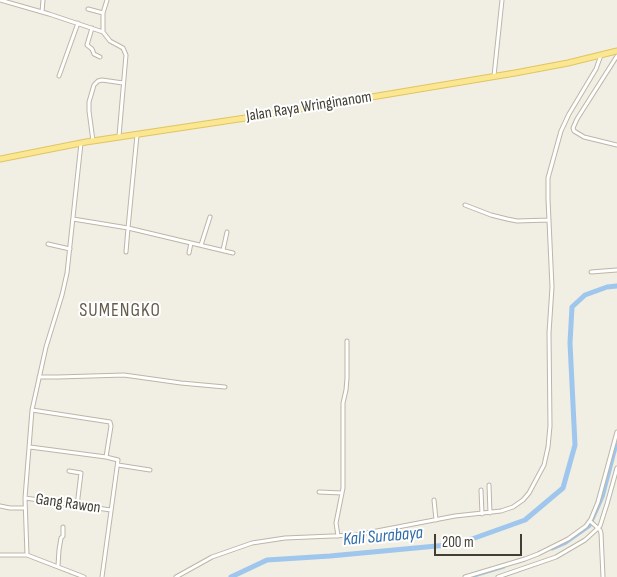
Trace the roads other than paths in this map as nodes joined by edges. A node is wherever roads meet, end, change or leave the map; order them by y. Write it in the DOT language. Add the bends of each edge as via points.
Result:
graph roads {
  1 [pos="0,0"];
  2 [pos="43,0"];
  3 [pos="107,0"];
  4 [pos="502,0"];
  5 [pos="88,9"];
  6 [pos="42,12"];
  7 [pos="103,13"];
  8 [pos="78,23"];
  9 [pos="92,28"];
  10 [pos="103,32"];
  11 [pos="617,51"];
  12 [pos="601,55"];
  13 [pos="617,56"];
  14 [pos="100,57"];
  15 [pos="494,72"];
  16 [pos="59,76"];
  17 [pos="123,83"];
  18 [pos="569,114"];
  19 [pos="577,119"];
  20 [pos="137,135"];
  21 [pos="119,137"];
  22 [pos="93,141"];
  23 [pos="81,143"];
  24 [pos="617,145"];
  25 [pos="0,159"];
  26 [pos="465,205"];
  27 [pos="210,217"];
  28 [pos="73,219"];
  29 [pos="549,220"];
  30 [pos="128,228"];
  31 [pos="227,232"];
  32 [pos="191,243"];
  33 [pos="48,244"];
  34 [pos="201,245"];
  35 [pos="70,249"];
  36 [pos="223,250"];
  37 [pos="126,252"];
  38 [pos="188,253"];
  39 [pos="233,253"];
  40 [pos="617,270"];
  41 [pos="591,272"];
  42 [pos="347,341"];
  43 [pos="39,376"];
  44 [pos="225,387"];
  45 [pos="32,410"];
  46 [pos="617,432"];
  47 [pos="30,448"];
  48 [pos="106,457"];
  49 [pos="118,465"];
  50 [pos="617,468"];
  51 [pos="150,470"];
  52 [pos="69,471"];
  53 [pos="490,485"];
  54 [pos="615,485"];
  55 [pos="481,490"];
  56 [pos="319,492"];
  57 [pos="342,493"];
  58 [pos="25,498"];
  59 [pos="434,500"];
  60 [pos="0,506"];
  61 [pos="77,506"];
  62 [pos="25,508"];
  63 [pos="112,510"];
  64 [pos="490,513"];
  65 [pos="482,514"];
  66 [pos="436,520"];
  67 [pos="590,522"];
  68 [pos="63,527"];
  69 [pos="597,528"];
  70 [pos="338,536"];
  71 [pos="0,555"];
  72 [pos="27,555"];
  73 [pos="513,563"];
  74 [pos="58,566"];
  75 [pos="515,570"];
  76 [pos="84,577"];
  77 [pos="102,577"];
  78 [pos="176,577"];
  79 [pos="465,577"];
  80 [pos="498,577"];
  81 [pos="603,577"];
  1 -- 6 [label="street"];
  2 -- 6 [label="street"];
  3 -- 7 [label="street"];
  4 -- 15 [label="street"];
  5 -- 7 [label="street"];
  6 -- 8 [label="street"];
  7 -- 10 [label="street"];
  8 -- 9 [label="street"];
  8 -- 16 [label="street"];
  9 -- 10 [label="street"];
  9 -- 14 [label="street" via="88,45"];
  10 -- 17 [label="street" via="126,52"];
  11 -- 12 [label="main road, Jalan Raya Wringinanom"];
  12 -- 15 [label="main road, Jalan Raya Wringinanom" via="568,63"];
  12 -- 18 [label="street"];
  13 -- 19 [label="street"];
  15 -- 20 [label="main road, Jalan Raya Wringinanom"];
  17 -- 21 [label="street"];
  17 -- 22 [label="street" via="102,80 94,85 89,111"];
  18 -- 19 [label="street"];
  18 -- 29 [label="street" via="559,134 549,174"];
  19 -- 24 [label="street" via="574,130 580,136"];
  20 -- 21 [label="main road, Jalan Raya Wringinanom"];
  20 -- 30 [label="street"];
  21 -- 22 [label="main road, Jalan Raya Wringinanom"];
  22 -- 23 [label="main road, Jalan Raya Wringinanom"];
  23 -- 25 [label="main road, Jalan Raya Wringinanom"];
  23 -- 28 [label="street"];
  26 -- 29 [label="street" via="507,220"];
  27 -- 34 [label="street"];
  28 -- 30 [label="street"];
  28 -- 35 [label="street"];
  29 -- 64 [label="street" via="552,287 548,451 542,472 529,493 513,507"];
  30 -- 32 [label="street"];
  30 -- 37 [label="street"];
  31 -- 36 [label="street"];
  32 -- 34 [label="street"];
  32 -- 38 [label="street"];
  33 -- 35 [label="street"];
  34 -- 36 [label="street"];
  35 -- 43 [label="street" via="66,280"];
  36 -- 39 [label="street"];
  40 -- 41 [label="street"];
  42 -- 57 [label="street"];
  43 -- 44 [label="street" via="124,375"];
  43 -- 45 [label="street"];
  45 -- 47 [label="street"];
  45 -- 48 [label="street" via="110,422"];
  46 -- 67 [label="street"];
  47 -- 48 [label="street"];
  47 -- 58 [label="street"];
  48 -- 49 [label="street" via="118,460"];
  49 -- 51 [label="street"];
  49 -- 63 [label="street"];
  50 -- 54 [label="street"];
  52 -- 61 [label="street" via="81,473"];
  53 -- 64 [label="street"];
  54 -- 69 [label="street"];
  55 -- 65 [label="street"];
  56 -- 57 [label="street"];
  57 -- 70 [label="street" via="336,523"];
  58 -- 61 [label="street, Gang Rawon"];
  58 -- 62 [label="street"];
  59 -- 66 [label="street"];
  60 -- 62 [label="street"];
  61 -- 63 [label="street, Gang Rawon"];
  62 -- 72 [label="street"];
  63 -- 77 [label="street"];
  64 -- 65 [label="street"];
  65 -- 66 [label="street"];
  66 -- 70 [label="street"];
  67 -- 69 [label="street"];
  67 -- 73 [label="street" via="568,539"];
  68 -- 74 [label="street"];
  69 -- 75 [label="street" via="585,540 556,557"];
  69 -- 81 [label="street" via="602,535"];
  70 -- 78 [label="street" via="252,543 212,557"];
  71 -- 72 [label="street"];
  72 -- 74 [label="street"];
  73 -- 75 [label="street"];
  73 -- 79 [label="street"];
  74 -- 76 [label="street"];
  75 -- 80 [label="street"];
}
